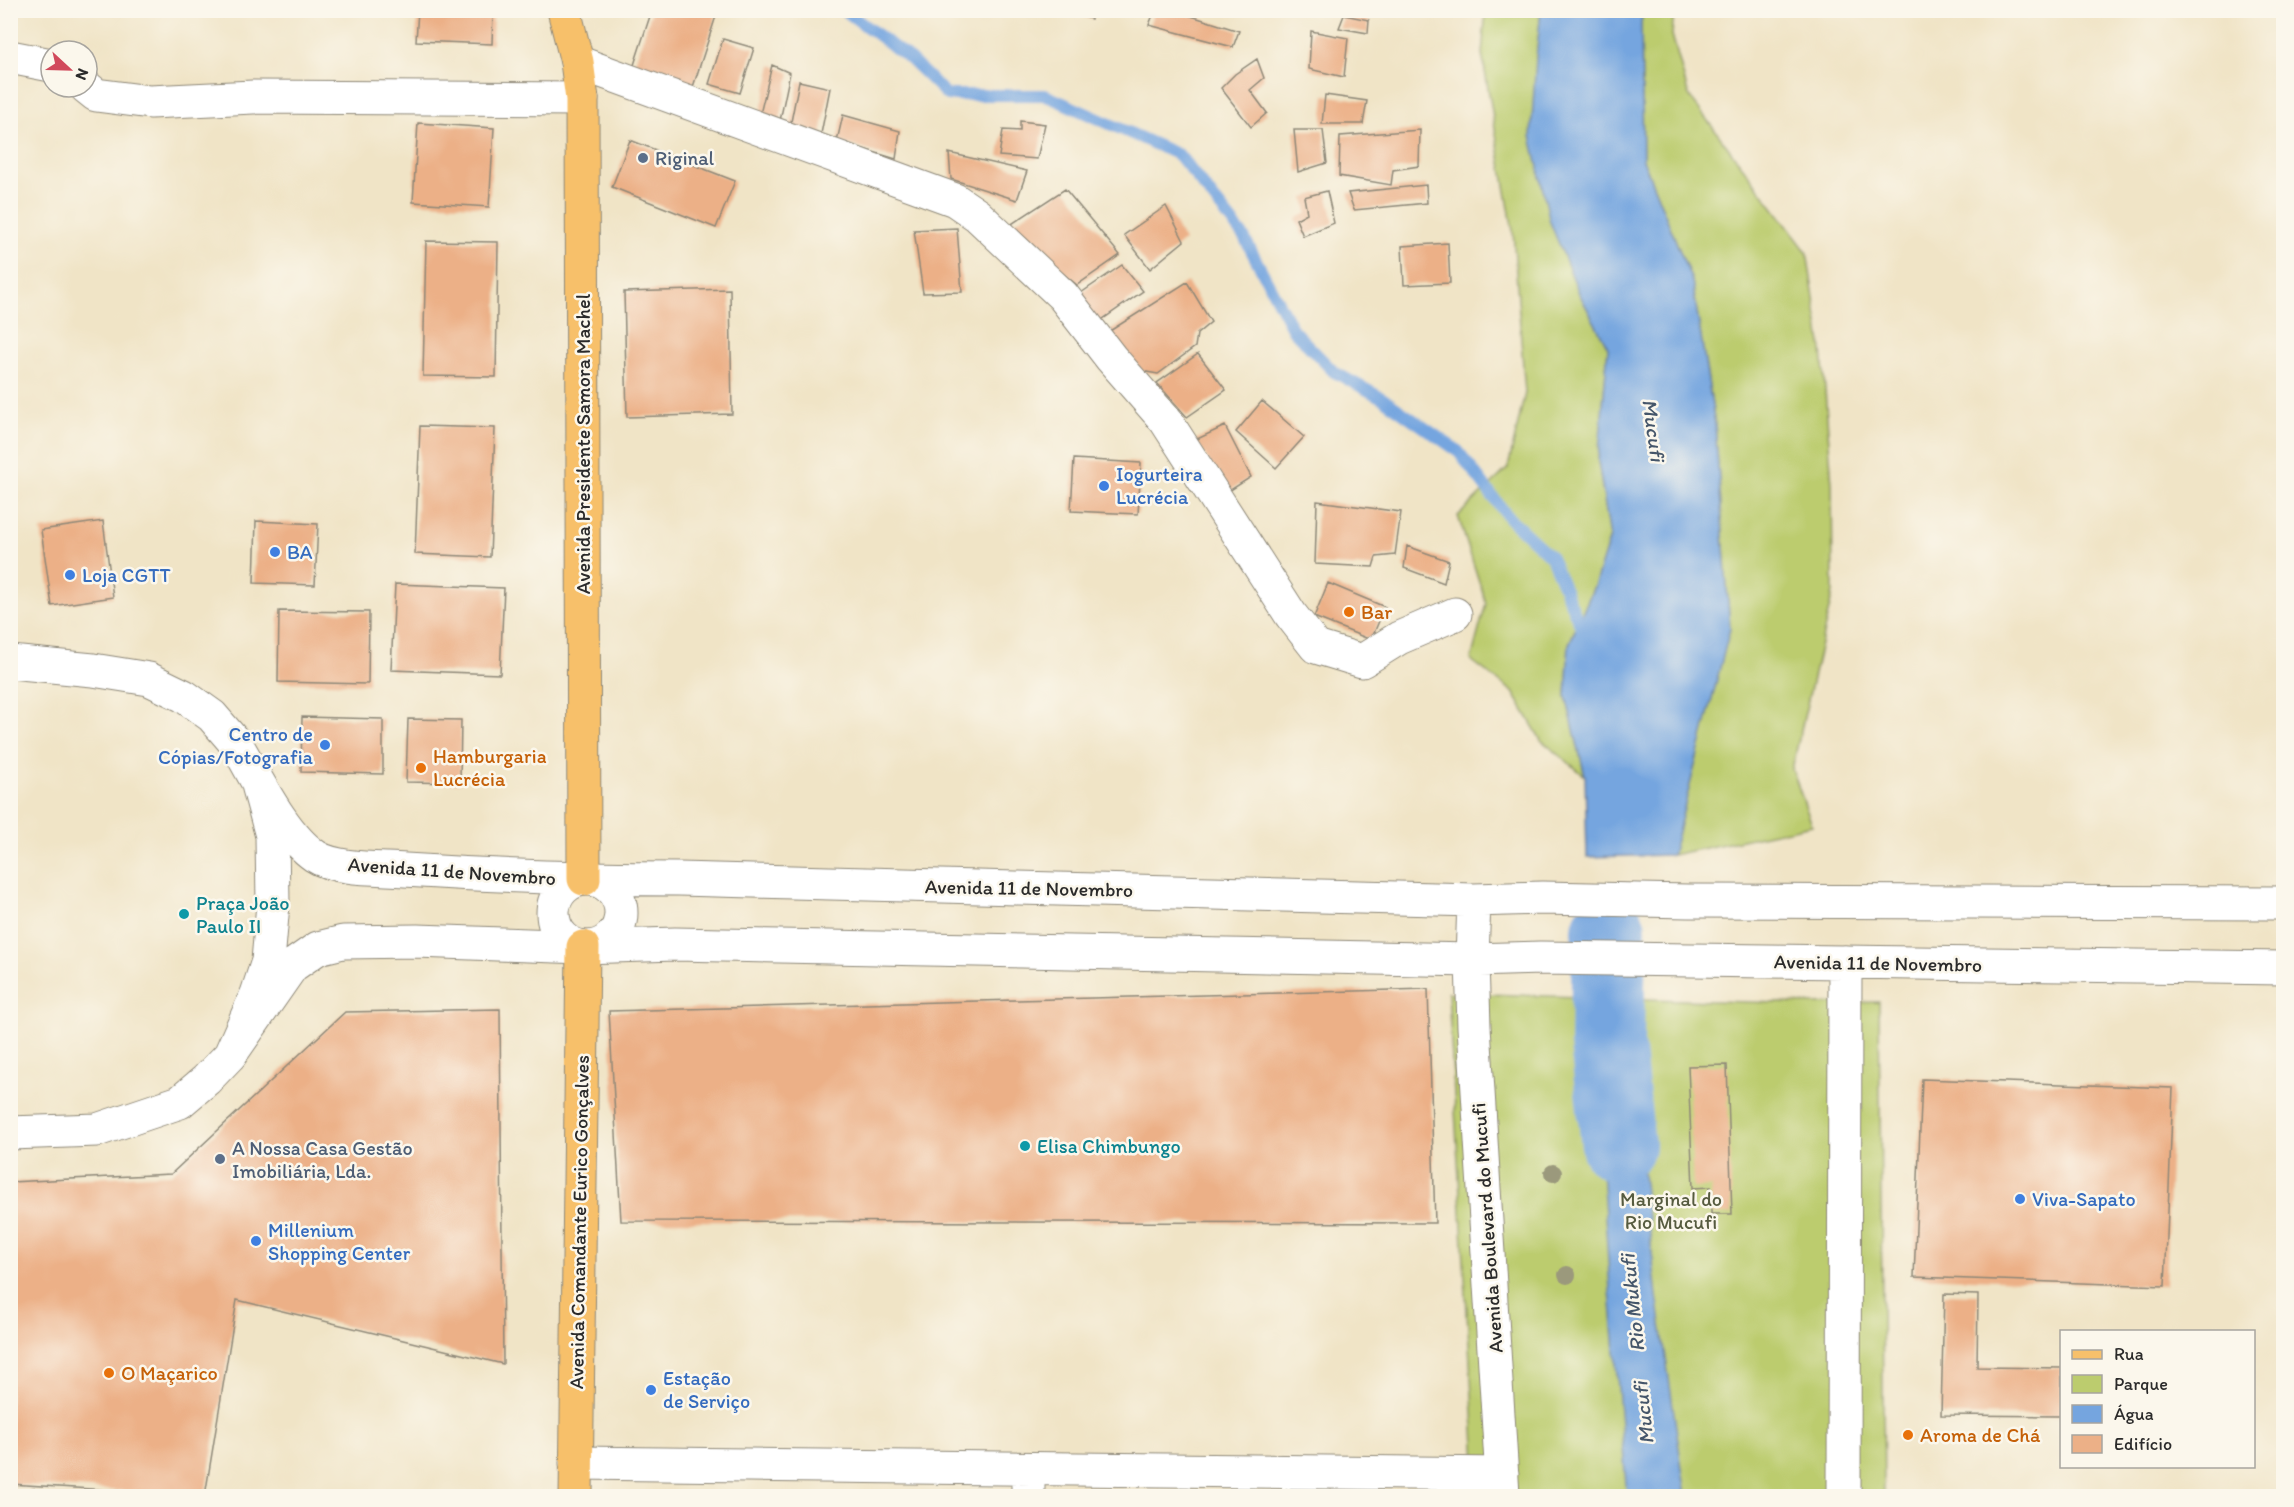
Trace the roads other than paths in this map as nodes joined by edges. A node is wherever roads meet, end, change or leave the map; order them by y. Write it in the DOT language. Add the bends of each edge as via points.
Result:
graph roads {
  1 [pos="564,10"];
  2 [pos="10,57"];
  3 [pos="577,62"];
  4 [pos="39,63"];
  5 [pos="99,95"];
  6 [pos="582,99"];
  7 [pos="1455,614"];
  8 [pos="10,662"];
  9 [pos="237,745"];
  10 [pos="584,879"];
  11 [pos="1474,900"];
  12 [pos="2283,903"];
  13 [pos="583,947"];
  14 [pos="1472,960"];
  15 [pos="1845,962"];
  16 [pos="2283,968"];
  17 [pos="230,1055"];
  18 [pos="10,1133"];
  19 [pos="576,1463"];
  20 [pos="1028,1483"];
  21 [pos="1503,1485"];
  22 [pos="576,1497"];
  23 [pos="1844,1497"];
  1 -- 3 [label="main road, Avenida Presidente Samora Machel"];
  2 -- 4 [label="street"];
  3 -- 6 [label="main road, Avenida Presidente Samora Machel"];
  3 -- 7 [label="street" via="955,200 977,215 1063,296 1166,421 1291,615 1316,647 1362,661 1400,638"];
  5 -- 6 [label="street" via="150,102 253,97"];
  6 -- 10 [label="main road, Avenida Presidente Samora Machel"];
  8 -- 9 [label="street" via="149,679 184,696 212,716"];
  9 -- 10 [label="street, Avenida 11 de Novembro" via="293,837 317,857 341,865"];
  9 -- 17 [label="street" via="257,781 272,836 273,904 268,961"];
  10 -- 11 [label="street, Avenida 11 de Novembro"];
  10 -- 13 [label="street, Avenida 11 de Novembro" via="559,893 553,912 558,932"];
  10 -- 13 [label="street, Avenida 11 de Novembro" via="611,889 621,915 605,942"];
  11 -- 12 [label="street, Avenida 11 de Novembro"];
  11 -- 14 [label="street"];
  13 -- 14 [label="street, Avenida 11 de Novembro" via="687,945"];
  13 -- 17 [label="street, Avenida 11 de Novembro" via="396,941 343,942 318,948 292,966"];
  13 -- 19 [label="main road, Avenida Comandante Eurico Gonçalves"];
  14 -- 15 [label="street, Avenida 11 de Novembro"];
  14 -- 21 [label="street, Avenida Boulevard do Mucufi"];
  15 -- 16 [label="street, Avenida 11 de Novembro"];
  15 -- 23 [label="street"];
  17 -- 18 [label="street" via="180,1102 97,1130"];
  19 -- 20 [label="street"];
  19 -- 22 [label="main road, Avenida Comandante Eurico Gonçalves"];
  20 -- 21 [label="street"];
}
